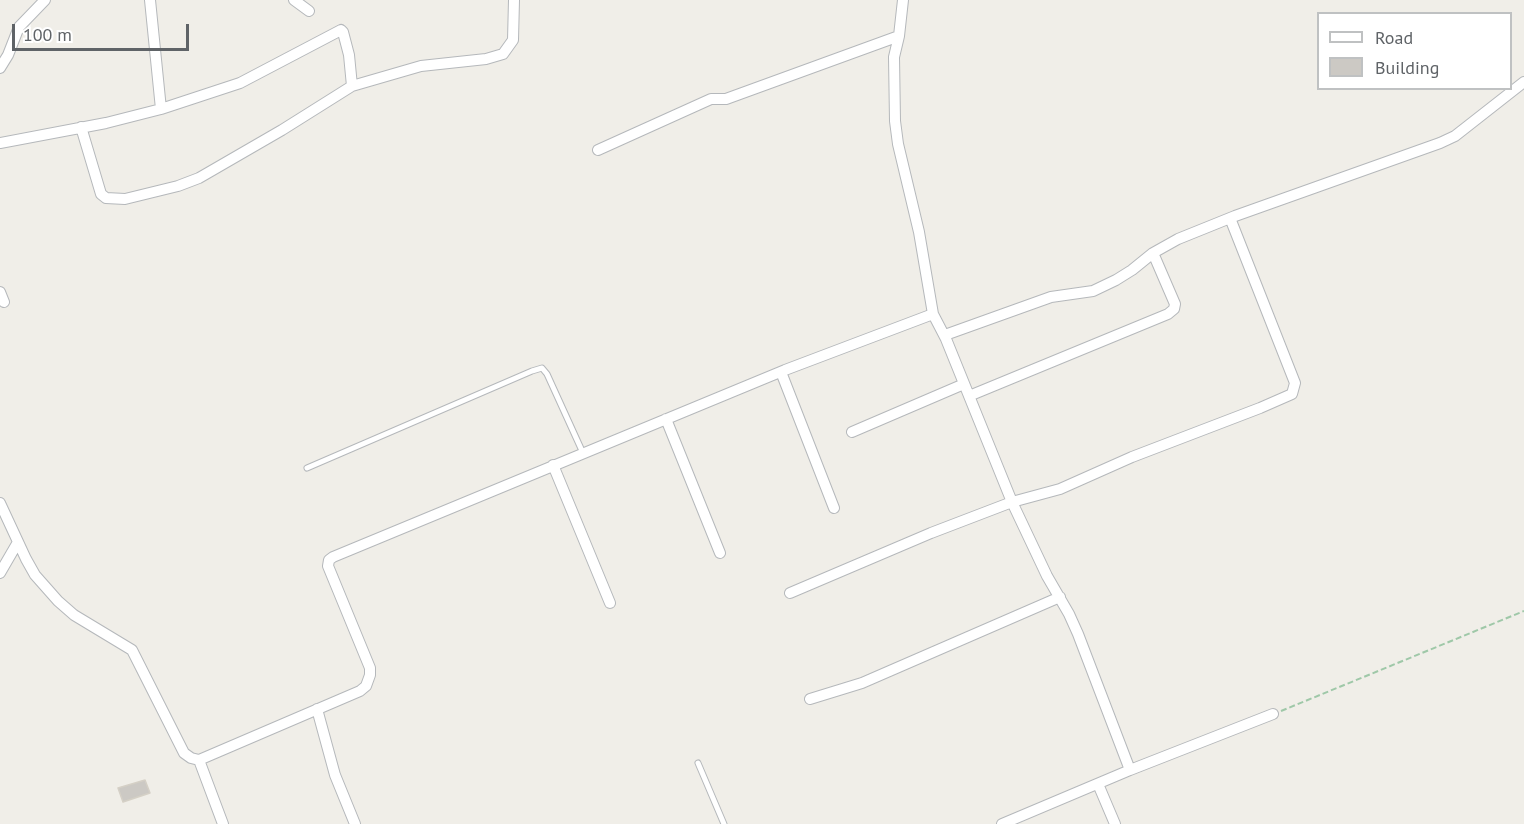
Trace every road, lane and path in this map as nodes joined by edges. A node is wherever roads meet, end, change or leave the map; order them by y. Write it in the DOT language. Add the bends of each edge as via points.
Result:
graph roads {
  1 [pos="45,0"];
  2 [pos="150,0"];
  3 [pos="294,0"];
  4 [pos="514,0"];
  5 [pos="903,0"];
  6 [pos="309,11"];
  7 [pos="899,36"];
  8 [pos="0,68"];
  9 [pos="1524,82"];
  10 [pos="352,86"];
  11 [pos="161,109"];
  12 [pos="81,127"];
  13 [pos="0,143"];
  14 [pos="598,150"];
  15 [pos="1230,218"];
  16 [pos="1153,253"];
  17 [pos="933,314"];
  18 [pos="945,335"];
  19 [pos="781,372"];
  20 [pos="964,384"];
  21 [pos="969,396"];
  22 [pos="666,419"];
  23 [pos="852,432"];
  24 [pos="583,453"];
  25 [pos="553,465"];
  26 [pos="307,468"];
  27 [pos="1012,502"];
  28 [pos="0,503"];
  29 [pos="834,508"];
  30 [pos="18,542"];
  31 [pos="720,553"];
  32 [pos="0,573"];
  33 [pos="790,593"];
  34 [pos="1060,597"];
  35 [pos="610,603"];
  36 [pos="1524,611"];
  37 [pos="810,699"];
  38 [pos="317,709"];
  39 [pos="1273,714"];
  40 [pos="199,760"];
  41 [pos="698,763"];
  42 [pos="1130,770"];
  43 [pos="1098,784"];
  44 [pos="223,824"];
  45 [pos="355,824"];
  46 [pos="724,824"];
  47 [pos="1002,824"];
  48 [pos="1114,824"];
  1 -- 8 [label="street" via="19,27"];
  2 -- 11 [label="street"];
  3 -- 6 [label="street"];
  4 -- 10 [label="street" via="513,40 503,54 420,66"];
  5 -- 7 [label="street"];
  7 -- 14 [label="street" via="726,99 711,99"];
  7 -- 17 [label="street" via="894,57 895,121"];
  9 -- 15 [label="street" via="1455,136 1440,143"];
  10 -- 11 [label="street" via="349,55 341,30 240,83"];
  10 -- 12 [label="street" via="199,178 125,199 101,194"];
  11 -- 12 [label="street"];
  12 -- 13 [label="street"];
  15 -- 16 [label="street"];
  15 -- 27 [label="street" via="1295,383 1292,394 1060,489"];
  16 -- 18 [label="street" via="1132,270 1093,291 1051,297"];
  16 -- 21 [label="street" via="1175,303 1168,315"];
  17 -- 18 [label="street"];
  17 -- 19 [label="street"];
  18 -- 20 [label="street"];
  19 -- 22 [label="street"];
  19 -- 29 [label="street"];
  20 -- 21 [label="street"];
  20 -- 23 [label="street"];
  21 -- 27 [label="street"];
  22 -- 24 [label="street"];
  22 -- 31 [label="street"];
  24 -- 25 [label="street"];
  24 -- 26 [label="lane" via="542,368"];
  25 -- 35 [label="street"];
  25 -- 38 [label="street" via="329,560 370,675 360,691"];
  27 -- 33 [label="street"];
  27 -- 34 [label="street"];
  28 -- 30 [label="street"];
  30 -- 32 [label="street"];
  30 -- 40 [label="street" via="35,575 58,601 132,650 184,753"];
  34 -- 37 [label="street" via="862,683"];
  34 -- 42 [label="street" via="1097,680"];
  36 -- 39 [label="path"];
  38 -- 40 [label="street"];
  38 -- 45 [label="street" via="335,775"];
  39 -- 42 [label="street"];
  40 -- 44 [label="street"];
  41 -- 46 [label="lane"];
  42 -- 43 [label="street"];
  43 -- 47 [label="street"];
  43 -- 48 [label="street"];
}
